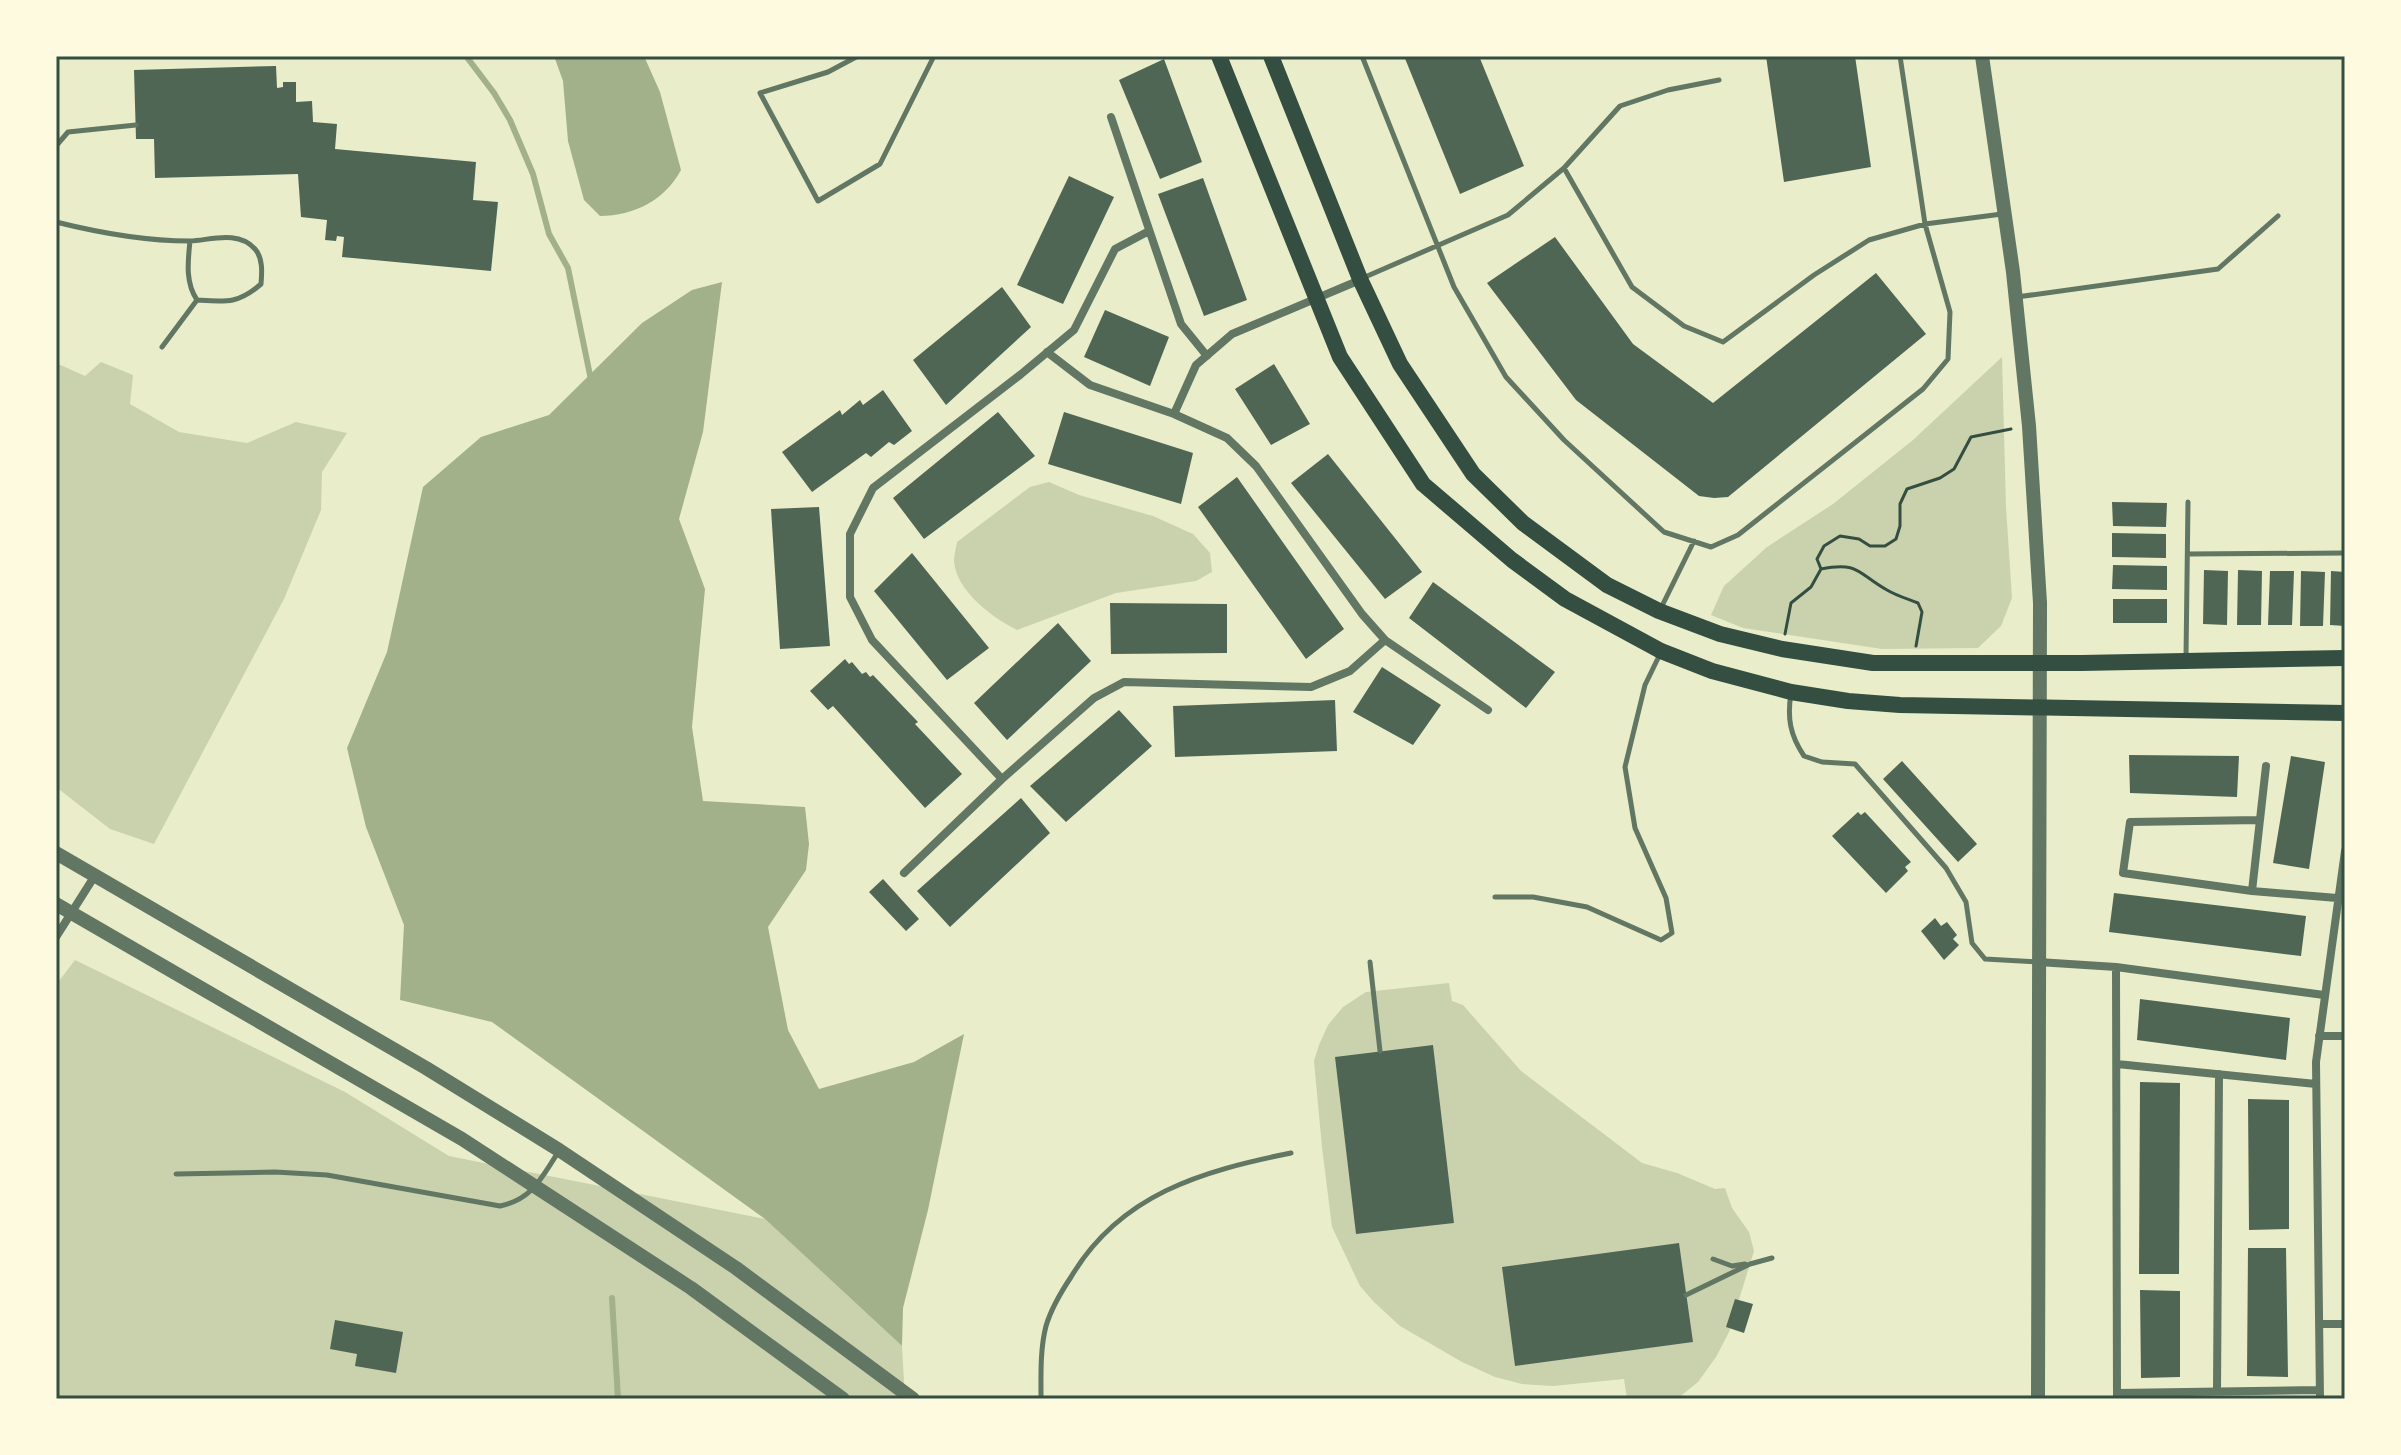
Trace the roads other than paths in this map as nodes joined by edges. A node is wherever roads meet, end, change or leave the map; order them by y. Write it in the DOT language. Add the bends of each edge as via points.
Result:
graph roads {
  1 [pos="858,56"];
  2 [pos="934,56"];
  3 [pos="1219,56"];
  4 [pos="1271,56"];
  5 [pos="1362,56"];
  6 [pos="1900,56"];
  7 [pos="1982,56"];
  8 [pos="1719,80"];
  9 [pos="1111,117"];
  10 [pos="136,125"];
  11 [pos="56,146"];
  12 [pos="1564,168"];
  13 [pos="2007,213"];
  14 [pos="2278,216"];
  15 [pos="56,222"];
  16 [pos="1925,224"];
  17 [pos="1149,231"];
  18 [pos="190,241"];
  19 [pos="1438,246"];
  20 [pos="1360,279"];
  21 [pos="2016,297"];
  22 [pos="1316,298"];
  23 [pos="197,300"];
  24 [pos="162,347"];
  25 [pos="1047,352"];
  26 [pos="1207,356"];
  27 [pos="1174,414"];
  28 [pos="2188,502"];
  29 [pos="1694,541"];
  30 [pos="2345,553"];
  31 [pos="2188,554"];
  32 [pos="1659,611"];
  33 [pos="1385,640"];
  34 [pos="1661,651"];
  35 [pos="2345,658"];
  36 [pos="2186,662"];
  37 [pos="2042,663"];
  38 [pos="1791,692"];
  39 [pos="2042,707"];
  40 [pos="1488,710"];
  41 [pos="2345,713"];
  42 [pos="2266,766"];
  43 [pos="1002,779"];
  44 [pos="2260,820"];
  45 [pos="2345,851"];
  46 [pos="56,853"];
  47 [pos="904,873"];
  48 [pos="94,877"];
  49 [pos="2252,891"];
  50 [pos="1495,897"];
  51 [pos="2337,898"];
  52 [pos="56,904"];
  53 [pos="71,913"];
  54 [pos="56,937"];
  55 [pos="1370,962"];
  56 [pos="2038,962"];
  57 [pos="2116,967"];
  58 [pos="2324,995"];
  59 [pos="2319,1036"];
  60 [pos="2345,1036"];
  61 [pos="1380,1051"];
  62 [pos="2117,1064"];
  63 [pos="2219,1074"];
  64 [pos="2316,1084"];
  65 [pos="559,1150"];
  66 [pos="1291,1153"];
  67 [pos="176,1174"];
  68 [pos="536,1186"];
  69 [pos="1772,1258"];
  70 [pos="1713,1259"];
  71 [pos="1750,1264"];
  72 [pos="1686,1295"];
  73 [pos="2319,1324"];
  74 [pos="2345,1324"];
  75 [pos="2217,1391"];
  76 [pos="2320,1394"];
  77 [pos="2117,1396"];
  78 [pos="843,1399"];
  79 [pos="913,1399"];
  80 [pos="1041,1399"];
  81 [pos="2038,1399"];
  1 -- 2 [label="lane" via="828,72 760,93 818,201 880,164"];
  3 -- 22 [label="main road"];
  4 -- 20 [label="main road"];
  5 -- 19 [label="lane"];
  6 -- 16 [label="lane"];
  7 -- 13 [label="street"];
  8 -- 12 [label="lane" via="1620,106"];
  9 -- 17 [label="street"];
  10 -- 11 [label="lane" via="68,132"];
  12 -- 16 [label="lane" via="1632,287 1684,326 1723,342 1869,240"];
  12 -- 19 [label="lane" via="1508,215"];
  13 -- 16 [label="lane"];
  13 -- 21 [label="street"];
  14 -- 21 [label="lane" via="2218,269"];
  15 -- 18 [label="lane" via="105,235"];
  16 -- 29 [label="lane" via="1950,312 1948,359 1923,389 1738,535 1711,547"];
  17 -- 25 [label="street" via="1115,249 1074,330"];
  17 -- 26 [label="street" via="1181,324"];
  18 -- 23 [label="lane" via="187,267"];
  18 -- 23 [label="lane" via="242,240 255,249 262,266 261,284 246,297"];
  19 -- 20 [label="lane"];
  19 -- 29 [label="lane" via="1454,287 1506,377 1564,440 1664,532"];
  20 -- 22 [label="street"];
  20 -- 32 [label="main road" via="1400,364 1473,474 1550,545 1607,585"];
  21 -- 37 [label="street"];
  22 -- 26 [label="street" via="1232,334"];
  22 -- 34 [label="main road" via="1340,357 1423,484 1565,599"];
  23 -- 24 [label="lane"];
  25 -- 27 [label="street" via="1090,385"];
  25 -- 43 [label="street" via="873,488 850,534 850,597 872,640"];
  26 -- 27 [label="street" via="1196,365"];
  27 -- 33 [label="street" via="1227,438 1256,466"];
  28 -- 31 [label="lane"];
  29 -- 32 [label="lane"];
  30 -- 31 [label="lane"];
  31 -- 36 [label="lane"];
  32 -- 37 [label="main road" via="1720,634 1873,663"];
  33 -- 40 [label="street"];
  33 -- 43 [label="street" via="1350,671 1311,687 1124,682 1094,698"];
  34 -- 38 [label="main road" via="1723,675"];
  34 -- 50 [label="lane" via="1645,685 1625,767 1635,828 1666,898 1672,933 1661,940 1587,907 1533,897"];
  35 -- 36 [label="main road"];
  36 -- 37 [label="main road"];
  37 -- 39 [label="street"];
  38 -- 39 [label="main road" via="1885,704"];
  38 -- 56 [label="lane" via="1790,729 1804,756 1855,764 1895,808 1946,868 1966,902 1972,943 1985,959"];
  39 -- 41 [label="main road"];
  39 -- 56 [label="street"];
  42 -- 44 [label="street"];
  43 -- 47 [label="street"];
  44 -- 49 [label="street"];
  44 -- 49 [label="street" via="2130,822 2123,873"];
  45 -- 51 [label="street"];
  46 -- 48 [label="street"];
  48 -- 53 [label="street"];
  48 -- 65 [label="street"];
  49 -- 51 [label="street"];
  51 -- 58 [label="street"];
  52 -- 53 [label="street"];
  53 -- 54 [label="street"];
  53 -- 68 [label="street" via="383,1091"];
  55 -- 61 [label="lane"];
  56 -- 57 [label="street"];
  56 -- 81 [label="street"];
  57 -- 58 [label="street"];
  57 -- 62 [label="street"];
  58 -- 59 [label="street"];
  59 -- 60 [label="street"];
  59 -- 64 [label="street"];
  62 -- 63 [label="street"];
  62 -- 77 [label="street"];
  63 -- 64 [label="street"];
  63 -- 75 [label="street"];
  64 -- 73 [label="street"];
  65 -- 68 [label="lane"];
  65 -- 79 [label="street" via="736,1268"];
  66 -- 80 [label="lane" via="1229,1165 1173,1186 1123,1216 1092,1245 1047,1325"];
  67 -- 68 [label="lane" via="327,1175 500,1206 524,1198"];
  68 -- 78 [label="street" via="691,1288"];
  69 -- 71 [label="lane"];
  70 -- 71 [label="lane" via="1732,1266"];
  71 -- 72 [label="lane"];
  73 -- 74 [label="street"];
  73 -- 76 [label="street"];
  75 -- 76 [label="street"];
  75 -- 77 [label="street"];
}
